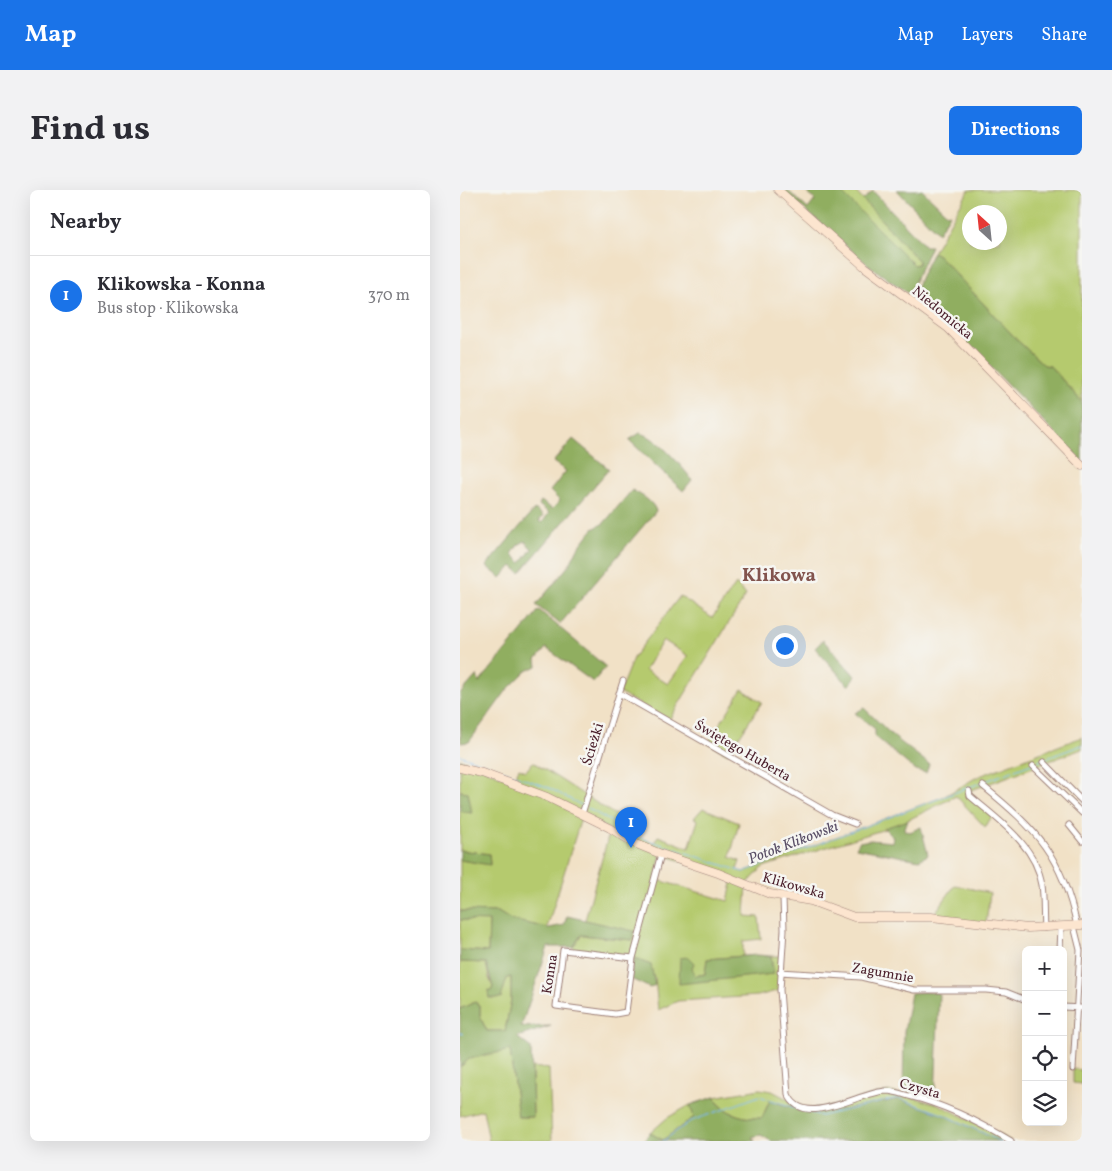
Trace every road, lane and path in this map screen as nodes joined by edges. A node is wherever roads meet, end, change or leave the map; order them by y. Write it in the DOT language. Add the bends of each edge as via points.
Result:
graph roads {
  1 [pos="778,190"];
  2 [pos="1082,466"];
  3 [pos="623,681"];
  4 [pos="619,693"];
  5 [pos="1044,762"];
  6 [pos="1033,766"];
  7 [pos="460,768"];
  8 [pos="984,786"];
  9 [pos="969,791"];
  10 [pos="1082,801"];
  11 [pos="583,809"];
  12 [pos="1082,813"];
  13 [pos="855,824"];
  14 [pos="1069,825"];
  15 [pos="1082,841"];
  16 [pos="661,854"];
  17 [pos="783,897"];
  18 [pos="1078,926"];
  19 [pos="1061,927"];
  20 [pos="1044,929"];
  21 [pos="1060,946"];
  22 [pos="633,958"];
  23 [pos="780,972"];
  24 [pos="1022,998"];
  25 [pos="1079,1008"];
  26 [pos="1073,1069"];
  27 [pos="1011,1141"];
  1 -- 2 [label="street, Niedomicka" via="865,267 948,328"];
  3 -- 4 [label="street, Ścieżki"];
  4 -- 11 [label="street, Ścieżki"];
  4 -- 13 [label="street, Świętego Huberta" via="832,815"];
  5 -- 10 [label="street"];
  6 -- 12 [label="street"];
  7 -- 11 [label="street, Klikowska"];
  8 -- 18 [label="street" via="1046,847 1060,869"];
  9 -- 20 [label="street" via="970,796 1010,830 1034,863 1042,883"];
  11 -- 16 [label="street, Klikowska" via="634,843"];
  14 -- 15 [label="street"];
  16 -- 17 [label="street, Klikowska"];
  16 -- 22 [label="street, Konna"];
  17 -- 20 [label="street, Klikowska" via="811,901 854,917 931,917"];
  17 -- 23 [label="street"];
  18 -- 19 [label="street, Klikowska"];
  18 -- 25 [label="street"];
  19 -- 20 [label="street, Klikowska"];
  19 -- 21 [label="street"];
  22 -- 22 [label="street, Konna" via="626,1012 615,1014 556,1006 563,950"];
  23 -- 24 [label="street, Zagumnie" via="861,977 914,990 1006,992"];
  23 -- 27 [label="street, Czysta" via="791,1100 804,1108 824,1110 868,1094 888,1091 959,1112"];
  25 -- 26 [label="street"];
}
